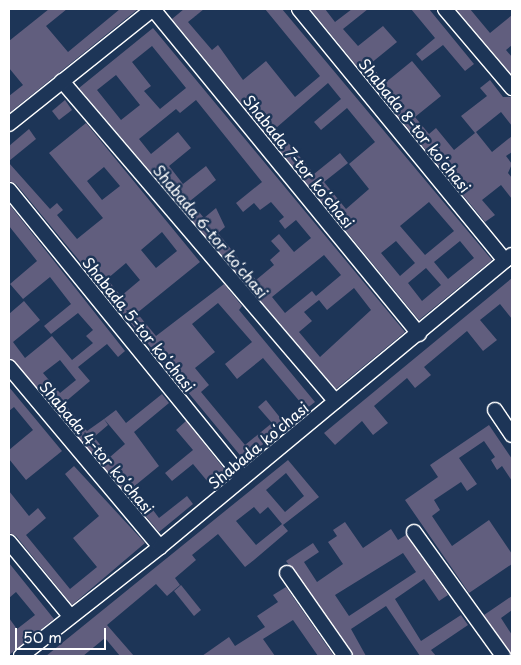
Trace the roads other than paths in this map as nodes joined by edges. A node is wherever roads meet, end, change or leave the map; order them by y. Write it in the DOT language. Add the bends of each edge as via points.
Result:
graph roads {
  1 [pos="153,9"];
  2 [pos="299,9"];
  3 [pos="445,9"];
  4 [pos="62,81"];
  5 [pos="512,88"];
  6 [pos="9,124"];
  7 [pos="9,190"];
  8 [pos="509,258"];
  9 [pos="419,334"];
  10 [pos="9,367"];
  11 [pos="335,401"];
  12 [pos="495,410"];
  13 [pos="512,435"];
  14 [pos="243,478"];
  15 [pos="414,532"];
  16 [pos="9,542"];
  17 [pos="160,547"];
  18 [pos="287,573"];
  19 [pos="70,616"];
  20 [pos="21,656"];
  21 [pos="345,656"];
  22 [pos="503,656"];
  1 -- 4 [label="street"];
  1 -- 9 [label="street, Shabada 7-tor koʻchasi"];
  2 -- 8 [label="street, Shabada 8-tor koʻchasi"];
  3 -- 5 [label="street"];
  4 -- 6 [label="street"];
  4 -- 11 [label="street, Shabada 6-tor koʻchasi"];
  7 -- 14 [label="street, Shabada 5-tor koʻchasi"];
  8 -- 9 [label="street, Shabada koʻchasi"];
  9 -- 11 [label="street, Shabada koʻchasi"];
  10 -- 17 [label="street, Shabada 4-tor koʻchasi"];
  11 -- 14 [label="street, Shabada koʻchasi"];
  12 -- 13 [label="street"];
  14 -- 17 [label="street, Shabada koʻchasi"];
  15 -- 22 [label="street"];
  16 -- 19 [label="street"];
  17 -- 19 [label="street, Shabada koʻchasi"];
  18 -- 21 [label="street"];
  19 -- 20 [label="street, Shabada koʻchasi"];
}
